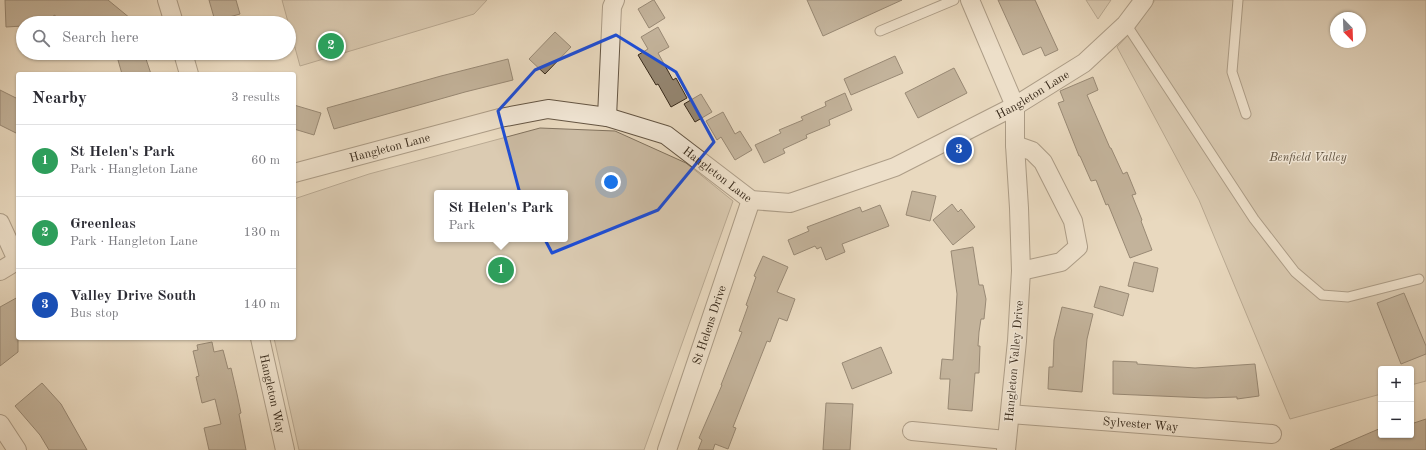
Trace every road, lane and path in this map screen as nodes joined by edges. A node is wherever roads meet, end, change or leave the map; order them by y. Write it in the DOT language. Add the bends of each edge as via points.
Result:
graph roads {
  1 [pos="167,0"];
  2 [pos="615,0"];
  3 [pos="954,0"];
  4 [pos="970,0"];
  5 [pos="1144,0"];
  6 [pos="1238,0"];
  7 [pos="172,16"];
  8 [pos="1126,24"];
  9 [pos="880,32"];
  10 [pos="185,60"];
  11 [pos="188,72"];
  12 [pos="1015,106"];
  13 [pos="1246,114"];
  14 [pos="607,117"];
  15 [pos="1016,145"];
  16 [pos="296,173"];
  17 [pos="751,200"];
  18 [pos="0,223"];
  19 [pos="16,256"];
  20 [pos="16,261"];
  21 [pos="0,271"];
  22 [pos="1021,271"];
  23 [pos="1418,279"];
  24 [pos="260,340"];
  25 [pos="1010,414"];
  26 [pos="0,424"];
  27 [pos="912,431"];
  28 [pos="1272,434"];
  29 [pos="1006,445"];
  30 [pos="17,450"];
  31 [pos="285,450"];
  32 [pos="667,450"];
  1 -- 7 [label="street"];
  2 -- 14 [label="street" via="612,7"];
  3 -- 9 [label="lane"];
  4 -- 12 [label="street, Hangleton Valley Drive"];
  5 -- 8 [label="street, Hangleton Lane"];
  6 -- 13 [label="lane" via="1232,72"];
  8 -- 12 [label="street, Hangleton Lane" via="1084,63"];
  8 -- 23 [label="lane" via="1254,219 1295,272 1322,294 1348,297"];
  10 -- 11 [label="street"];
  12 -- 15 [label="street, Hangleton Valley Drive"];
  12 -- 17 [label="street, Hangleton Lane" via="895,167 790,203"];
  14 -- 16 [label="street, Hangleton Lane" via="548,110 500,118"];
  14 -- 17 [label="street, Hangleton Lane" via="666,135"];
  15 -- 22 [label="street, Hangleton Valley Drive"];
  15 -- 22 [label="street" via="1032,151 1044,162 1073,221 1078,248 1061,262"];
  17 -- 32 [label="street, St Helens Drive"];
  18 -- 19 [label="street"];
  20 -- 21 [label="street"];
  22 -- 25 [label="street, Hangleton Valley Drive"];
  24 -- 31 [label="street, Hangleton Way"];
  25 -- 28 [label="street, Sylvester Way"];
  25 -- 29 [label="street, Hangleton Valley Drive"];
  26 -- 30 [label="street"];
  27 -- 29 [label="street"];
}
